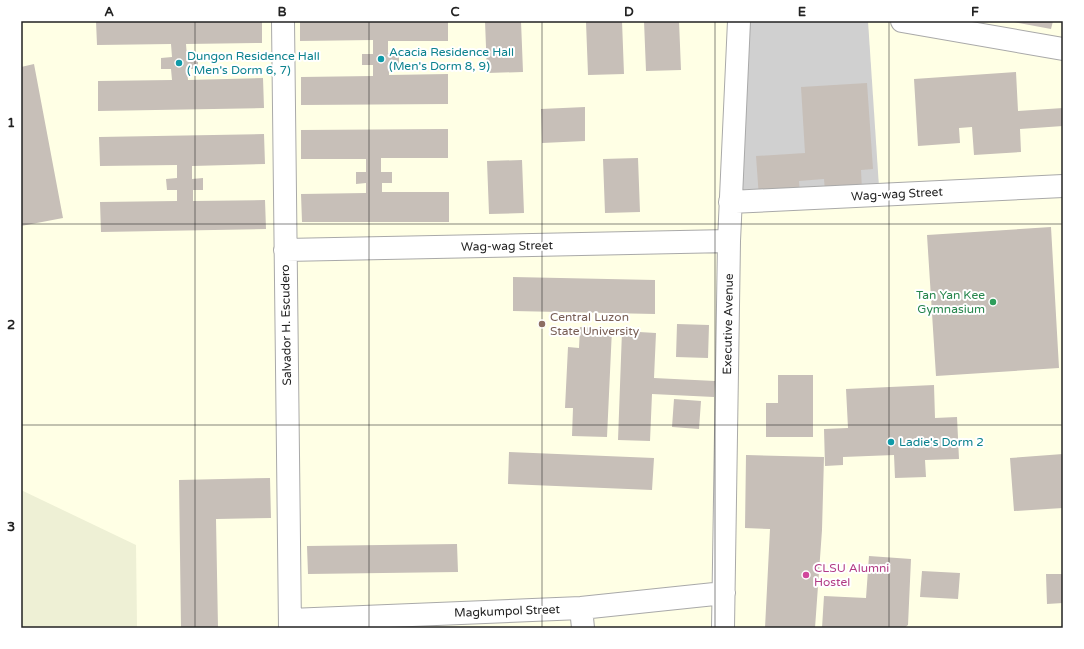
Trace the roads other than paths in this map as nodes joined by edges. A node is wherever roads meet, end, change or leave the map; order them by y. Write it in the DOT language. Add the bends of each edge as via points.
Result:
graph roads {
  1 [pos="283,21"];
  2 [pos="739,21"];
  3 [pos="902,21"];
  4 [pos="1063,49"];
  5 [pos="1063,186"];
  6 [pos="730,202"];
  7 [pos="729,241"];
  8 [pos="285,250"];
  9 [pos="724,593"];
  10 [pos="582,618"];
  11 [pos="290,624"];
  12 [pos="724,628"];
  1 -- 8 [label="street, Salvador H. Escudero"];
  2 -- 6 [label="street, Executive Avenue"];
  3 -- 4 [label="street"];
  5 -- 6 [label="street, Wag-wag Street"];
  6 -- 7 [label="street, Executive Avenue"];
  7 -- 8 [label="street, Wag-wag Street"];
  7 -- 9 [label="street, Executive Avenue"];
  8 -- 11 [label="street, Salvador H. Escudero"];
  9 -- 10 [label="street, Magkumpol Street"];
  9 -- 12 [label="street, Executive Avenue"];
  10 -- 11 [label="street, Magkumpol Street"];
}
